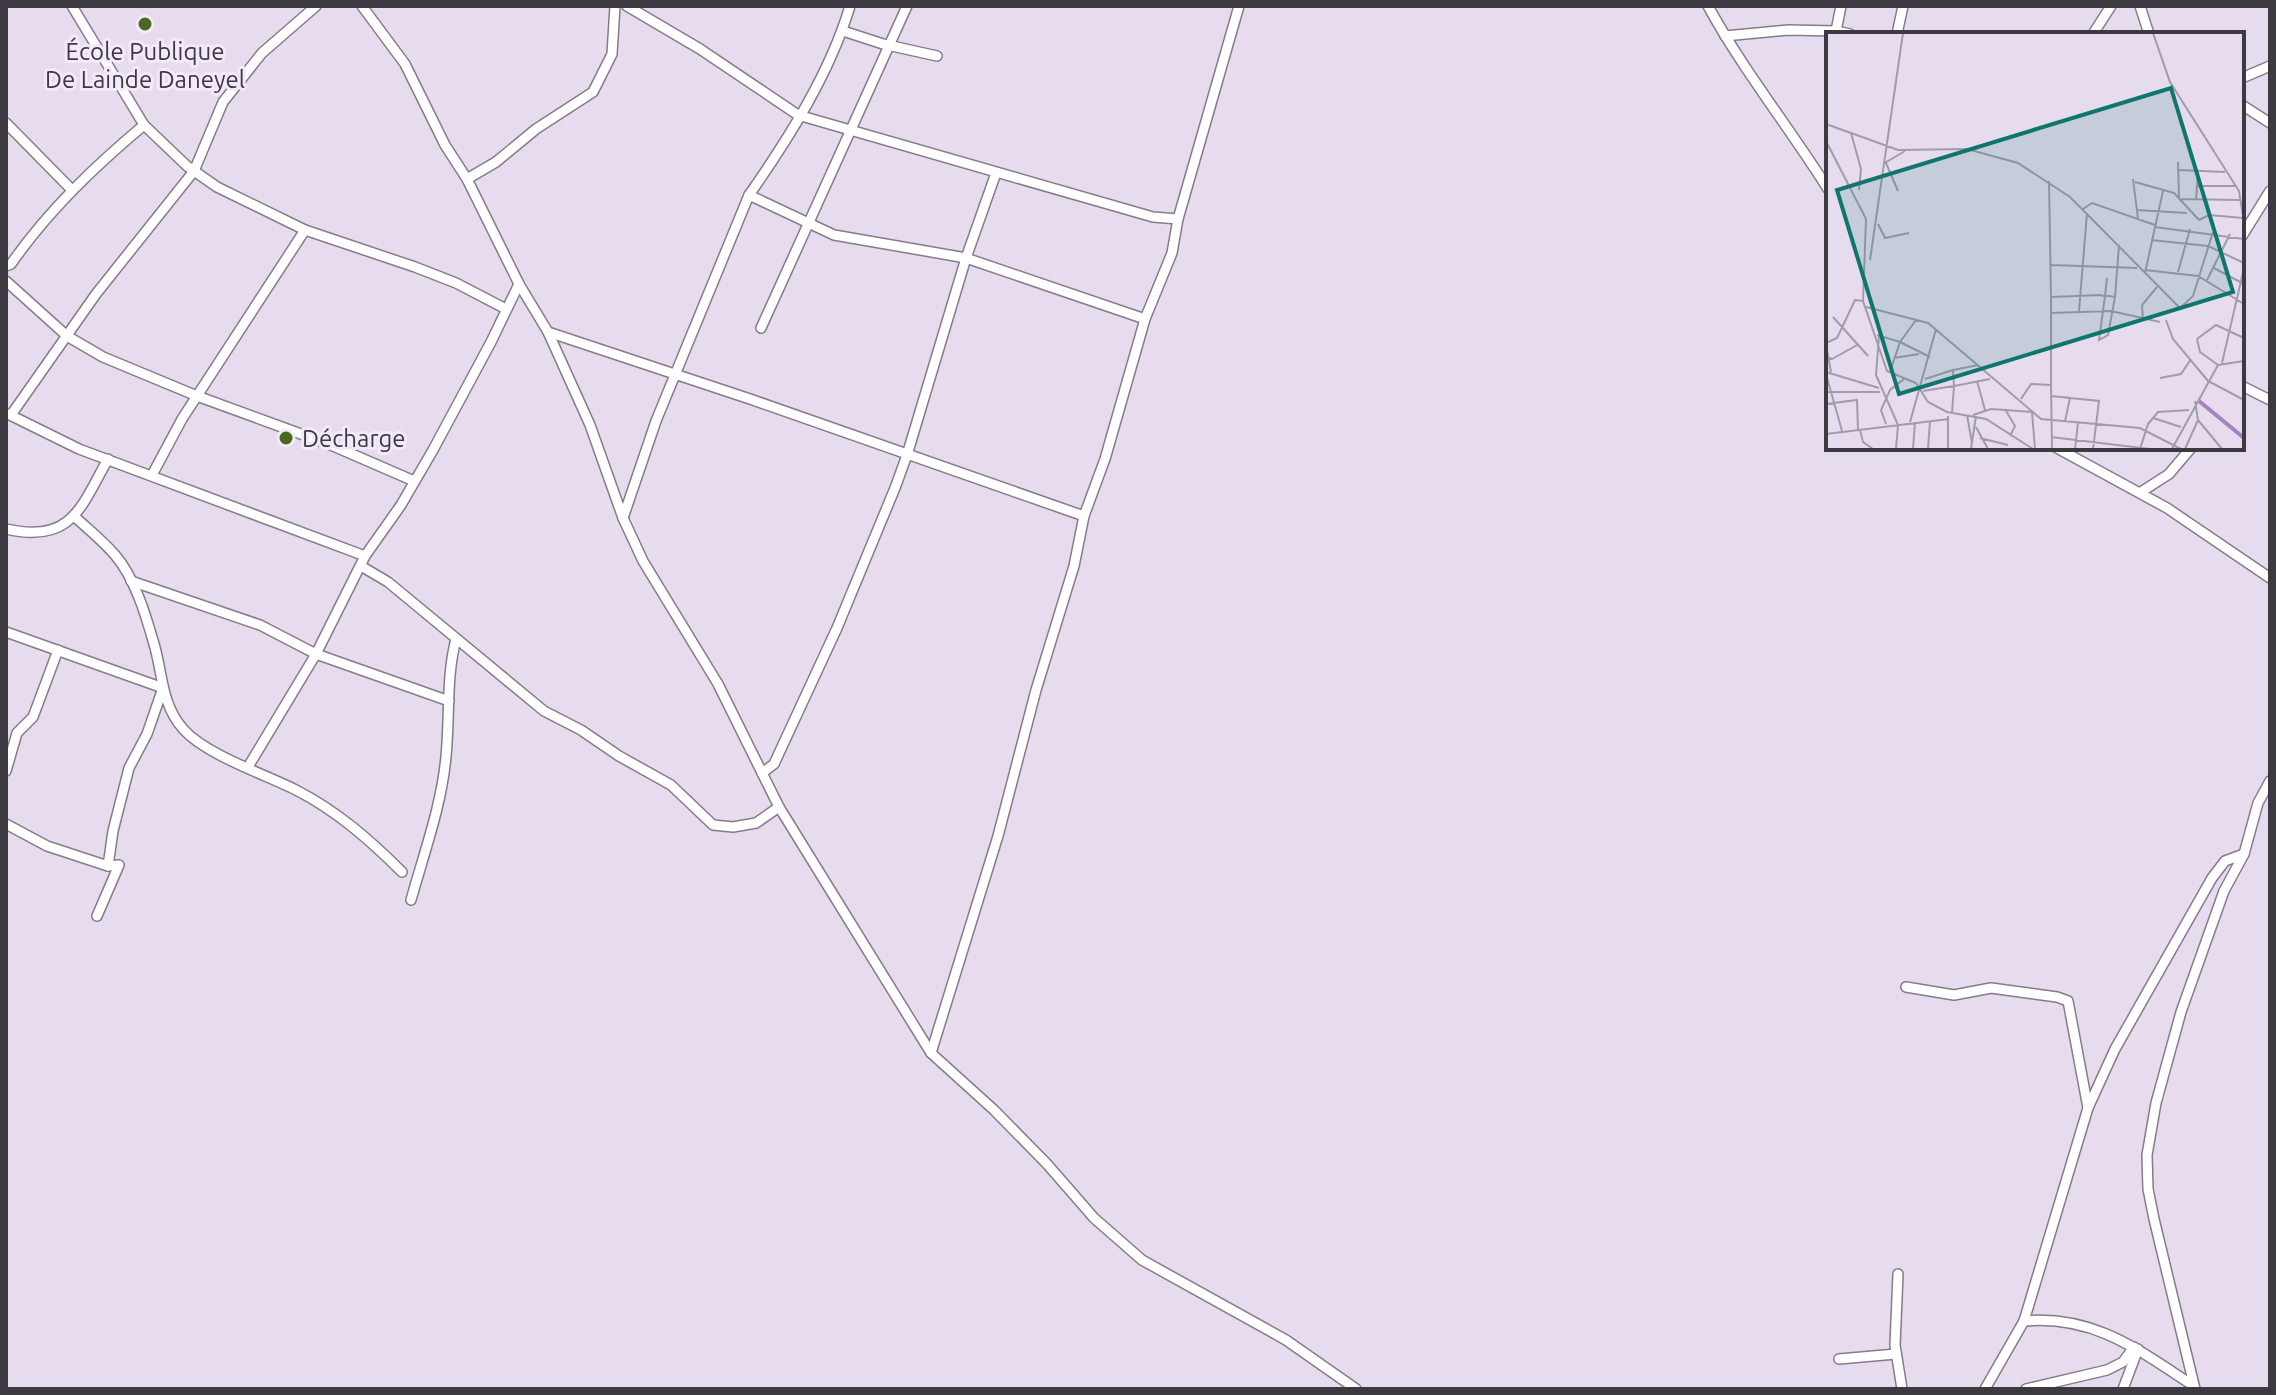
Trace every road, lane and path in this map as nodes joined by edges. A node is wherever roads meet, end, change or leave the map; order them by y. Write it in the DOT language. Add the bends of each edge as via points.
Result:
graph roads {
  1 [pos="72,6"];
  2 [pos="316,6"];
  3 [pos="362,6"];
  4 [pos="615,6"];
  5 [pos="627,6"];
  6 [pos="850,6"];
  7 [pos="907,6"];
  8 [pos="1239,6"];
  9 [pos="1708,6"];
  10 [pos="1841,6"];
  11 [pos="1903,6"];
  12 [pos="2111,6"];
  13 [pos="2140,6"];
  14 [pos="843,31"];
  15 [pos="1836,31"];
  16 [pos="1841,32"];
  17 [pos="1897,32"];
  18 [pos="2094,32"];
  19 [pos="2148,32"];
  20 [pos="1725,36"];
  21 [pos="889,45"];
  22 [pos="937,56"];
  23 [pos="2270,66"];
  24 [pos="2244,77"];
  25 [pos="2244,106"];
  26 [pos="798,115"];
  27 [pos="6,123"];
  28 [pos="2270,123"];
  29 [pos="144,125"];
  30 [pos="850,132"];
  31 [pos="194,171"];
  32 [pos="996,173"];
  33 [pos="467,179"];
  34 [pos="1826,186"];
  35 [pos="72,190"];
  36 [pos="2270,191"];
  37 [pos="749,195"];
  38 [pos="1178,219"];
  39 [pos="808,224"];
  40 [pos="305,230"];
  41 [pos="2244,233"];
  42 [pos="966,258"];
  43 [pos="6,266"];
  44 [pos="6,281"];
  45 [pos="519,284"];
  46 [pos="506,309"];
  47 [pos="1145,319"];
  48 [pos="761,328"];
  49 [pos="548,332"];
  50 [pos="67,336"];
  51 [pos="675,374"];
  52 [pos="2244,387"];
  53 [pos="197,396"];
  54 [pos="2270,400"];
  55 [pos="8,414"];
  56 [pos="2061,450"];
  57 [pos="2189,450"];
  58 [pos="907,455"];
  59 [pos="108,459"];
  60 [pos="152,475"];
  61 [pos="414,481"];
  62 [pos="2141,492"];
  63 [pos="1084,516"];
  64 [pos="75,517"];
  65 [pos="623,518"];
  66 [pos="6,529"];
  67 [pos="365,556"];
  68 [pos="361,566"];
  69 [pos="2270,578"];
  70 [pos="131,581"];
  71 [pos="6,632"];
  72 [pos="456,639"];
  73 [pos="58,650"];
  74 [pos="316,654"];
  75 [pos="163,688"];
  76 [pos="449,701"];
  77 [pos="6,730"];
  78 [pos="17,733"];
  79 [pos="248,767"];
  80 [pos="6,771"];
  81 [pos="762,773"];
  82 [pos="2270,781"];
  83 [pos="779,807"];
  84 [pos="6,824"];
  85 [pos="2244,854"];
  86 [pos="108,866"];
  87 [pos="402,872"];
  88 [pos="411,900"];
  89 [pos="97,916"];
  90 [pos="1906,987"];
  91 [pos="931,1053"];
  92 [pos="2088,1108"];
  93 [pos="1898,1274"];
  94 [pos="2024,1321"];
  95 [pos="2136,1348"];
  96 [pos="1896,1354"];
  97 [pos="1839,1359"];
  98 [pos="2195,1388"];
  99 [pos="1356,1389"];
  100 [pos="1902,1389"];
  101 [pos="1985,1389"];
  102 [pos="2026,1389"];
  103 [pos="2123,1389"];
  1 -- 29 [label="street"];
  2 -- 31 [label="street" via="262,53 223,102"];
  3 -- 33 [label="street" via="405,64"];
  4 -- 33 [label="street" via="612,54 593,92"];
  5 -- 26 [label="street"];
  6 -- 14 [label="street"];
  7 -- 21 [label="street"];
  8 -- 38 [label="street"];
  9 -- 20 [label="street"];
  10 -- 15 [label="street"];
  11 -- 17 [label="street"];
  12 -- 18 [label="street"];
  13 -- 19 [label="street"];
  14 -- 21 [label="street"];
  14 -- 26 [label="street"];
  15 -- 16 [label="street"];
  15 -- 20 [label="street"];
  20 -- 34 [label="street"];
  21 -- 22 [label="street"];
  21 -- 30 [label="street"];
  23 -- 24 [label="street"];
  25 -- 28 [label="street"];
  26 -- 30 [label="street"];
  26 -- 37 [label="street" via="788,140"];
  27 -- 35 [label="street"];
  29 -- 31 [label="street"];
  29 -- 35 [label="street"];
  30 -- 32 [label="street"];
  30 -- 39 [label="street"];
  31 -- 40 [label="street"];
  31 -- 50 [label="street"];
  32 -- 38 [label="street" via="1153,217"];
  32 -- 42 [label="street"];
  33 -- 45 [label="street"];
  35 -- 43 [label="street"];
  36 -- 41 [label="street"];
  37 -- 39 [label="street"];
  37 -- 51 [label="street"];
  38 -- 47 [label="street" via="1172,253"];
  39 -- 42 [label="street" via="834,235"];
  39 -- 48 [label="street"];
  40 -- 46 [label="street" via="429,272"];
  40 -- 53 [label="street"];
  42 -- 47 [label="street"];
  42 -- 58 [label="street"];
  44 -- 50 [label="street"];
  45 -- 46 [label="street"];
  45 -- 49 [label="street"];
  46 -- 61 [label="street"];
  47 -- 63 [label="street"];
  49 -- 51 [label="street"];
  49 -- 65 [label="street" via="590,425"];
  50 -- 53 [label="street"];
  50 -- 55 [label="street"];
  51 -- 58 [label="street"];
  51 -- 65 [label="street"];
  52 -- 54 [label="street"];
  53 -- 60 [label="street"];
  53 -- 61 [label="street"];
  55 -- 59 [label="street"];
  56 -- 62 [label="street"];
  57 -- 62 [label="street" via="2169,474"];
  58 -- 63 [label="street"];
  58 -- 81 [label="street" via="837,628 774,764"];
  59 -- 60 [label="street"];
  59 -- 64 [label="street"];
  60 -- 67 [label="street"];
  61 -- 67 [label="street"];
  62 -- 69 [label="street"];
  63 -- 91 [label="street" via="1010,795"];
  64 -- 66 [label="street" via="65,525 27,533"];
  64 -- 70 [label="street" via="117,556"];
  65 -- 81 [label="street"];
  67 -- 68 [label="street"];
  68 -- 72 [label="street"];
  68 -- 74 [label="street"];
  70 -- 74 [label="street" via="260,625"];
  70 -- 75 [label="street" via="155,646"];
  71 -- 73 [label="street"];
  72 -- 76 [label="street"];
  72 -- 83 [label="street" via="544,711 671,785 713,825 756,823"];
  73 -- 75 [label="street"];
  73 -- 78 [label="street" via="33,717"];
  74 -- 76 [label="street"];
  74 -- 79 [label="street"];
  75 -- 79 [label="street" via="184,730"];
  75 -- 86 [label="street" via="129,768"];
  76 -- 88 [label="street" via="446,758"];
  77 -- 78 [label="street"];
  78 -- 80 [label="street"];
  79 -- 87 [label="street" via="337,814"];
  81 -- 83 [label="street"];
  82 -- 85 [label="street"];
  83 -- 91 [label="street"];
  84 -- 86 [label="street" via="47,846"];
  85 -- 92 [label="street" via="2225,861 2212,878 2115,1049"];
  85 -- 98 [label="street" via="2224,891 2181,1012 2147,1155 2154,1219"];
  86 -- 89 [label="street" via="119,865"];
  90 -- 92 [label="street" via="1954,995 1991,988 2068,1001"];
  91 -- 99 [label="street" via="1142,1260 1286,1340"];
  92 -- 94 [label="street"];
  93 -- 96 [label="street"];
  94 -- 95 [label="street" via="2069,1321"];
  94 -- 101 [label="street"];
  95 -- 98 [label="street"];
  95 -- 102 [label="street" via="2107,1370"];
  95 -- 103 [label="street"];
  96 -- 97 [label="street"];
  96 -- 100 [label="street"];
}
